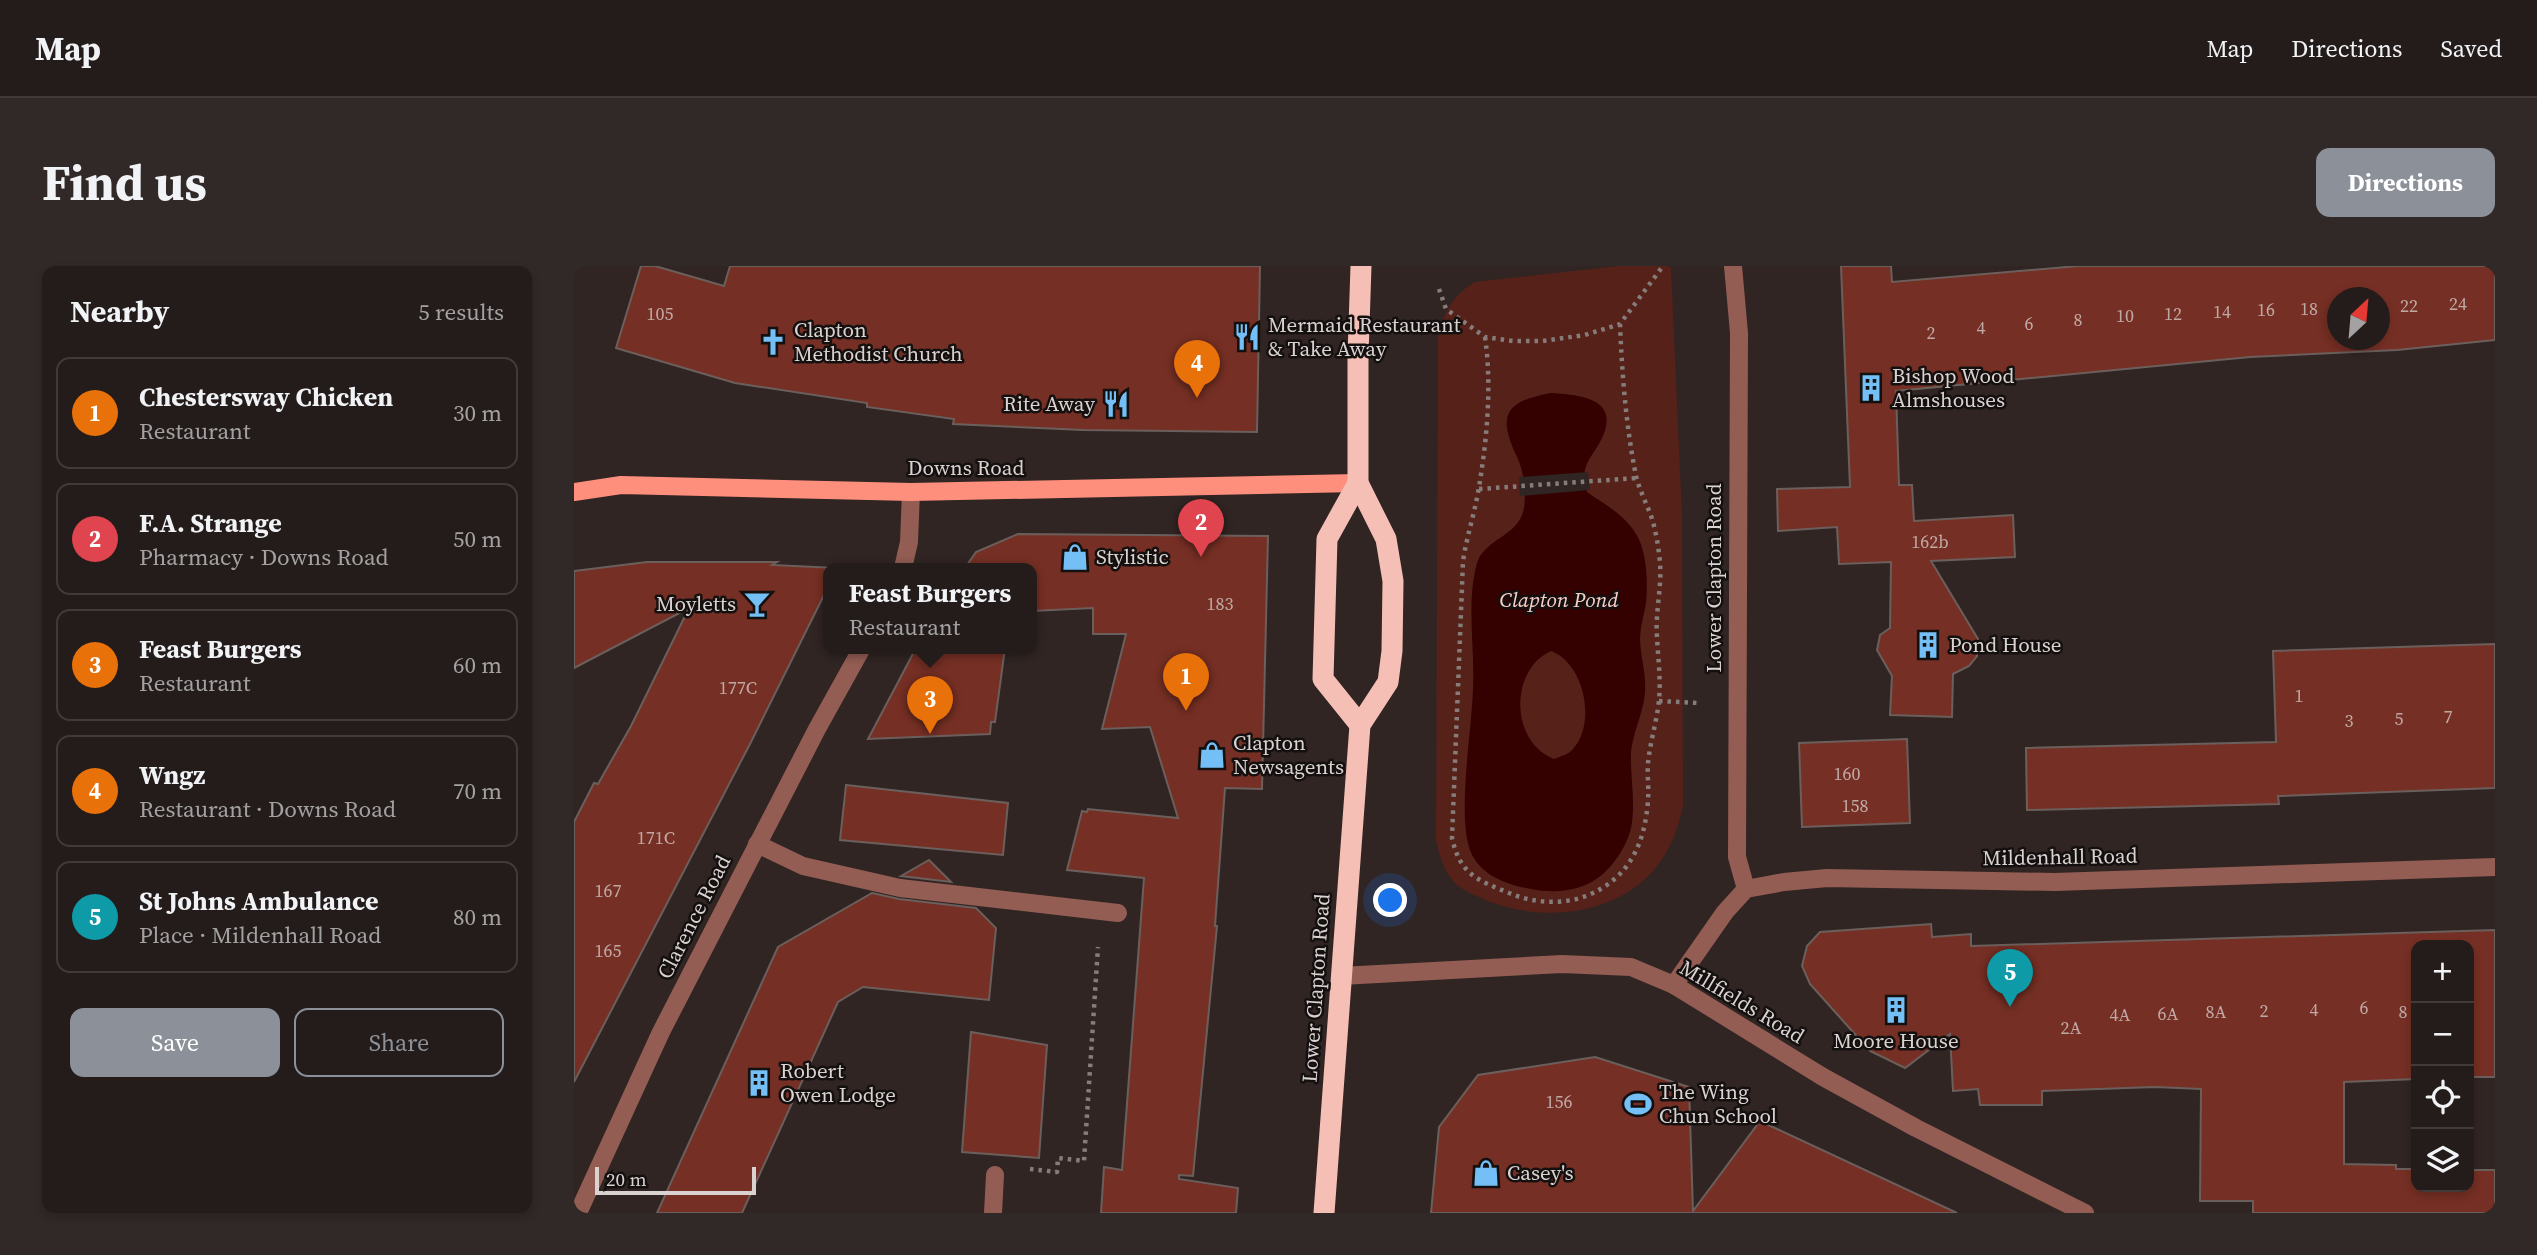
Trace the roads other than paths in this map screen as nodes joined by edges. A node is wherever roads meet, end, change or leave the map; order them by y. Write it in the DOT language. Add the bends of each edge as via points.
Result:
graph roads {
  1 [pos="1361,266"];
  2 [pos="1733,266"];
  3 [pos="1358,483"];
  4 [pos="574,492"];
  5 [pos="911,492"];
  6 [pos="903,563"];
  7 [pos="859,654"];
  8 [pos="1360,725"];
  9 [pos="757,844"];
  10 [pos="2495,867"];
  11 [pos="1746,890"];
  12 [pos="1109,912"];
  13 [pos="1340,976"];
  14 [pos="1674,985"];
  15 [pos="995,1175"];
  16 [pos="578,1213"];
  17 [pos="993,1213"];
  18 [pos="1324,1213"];
  19 [pos="2085,1213"];
  1 -- 3 [label="highway, Lower Clapton Road"];
  2 -- 11 [label="street, Lower Clapton Road" via="1739,334 1737,858"];
  3 -- 5 [label="main road, Downs Road"];
  3 -- 8 [label="highway, Lower Clapton Road" via="1387,539 1393,581 1388,682"];
  3 -- 8 [label="highway, Lower Clapton Road" via="1327,539 1324,679"];
  4 -- 5 [label="main road, Downs Road" via="621,485"];
  5 -- 6 [label="street"];
  7 -- 9 [label="street, Clarence Road"];
  8 -- 13 [label="highway, Lower Clapton Road"];
  9 -- 12 [label="street" via="803,866 900,888"];
  9 -- 16 [label="street, Clarence Road" via="661,1032"];
  10 -- 11 [label="street, Mildenhall Road" via="2054,882 1827,878"];
  11 -- 14 [label="street"];
  13 -- 14 [label="street, Millfields Road" via="1562,964 1631,967"];
  13 -- 18 [label="highway, Lower Clapton Road"];
  14 -- 19 [label="street, Millfields Road" via="1823,1077"];
  15 -- 17 [label="street"];
}
